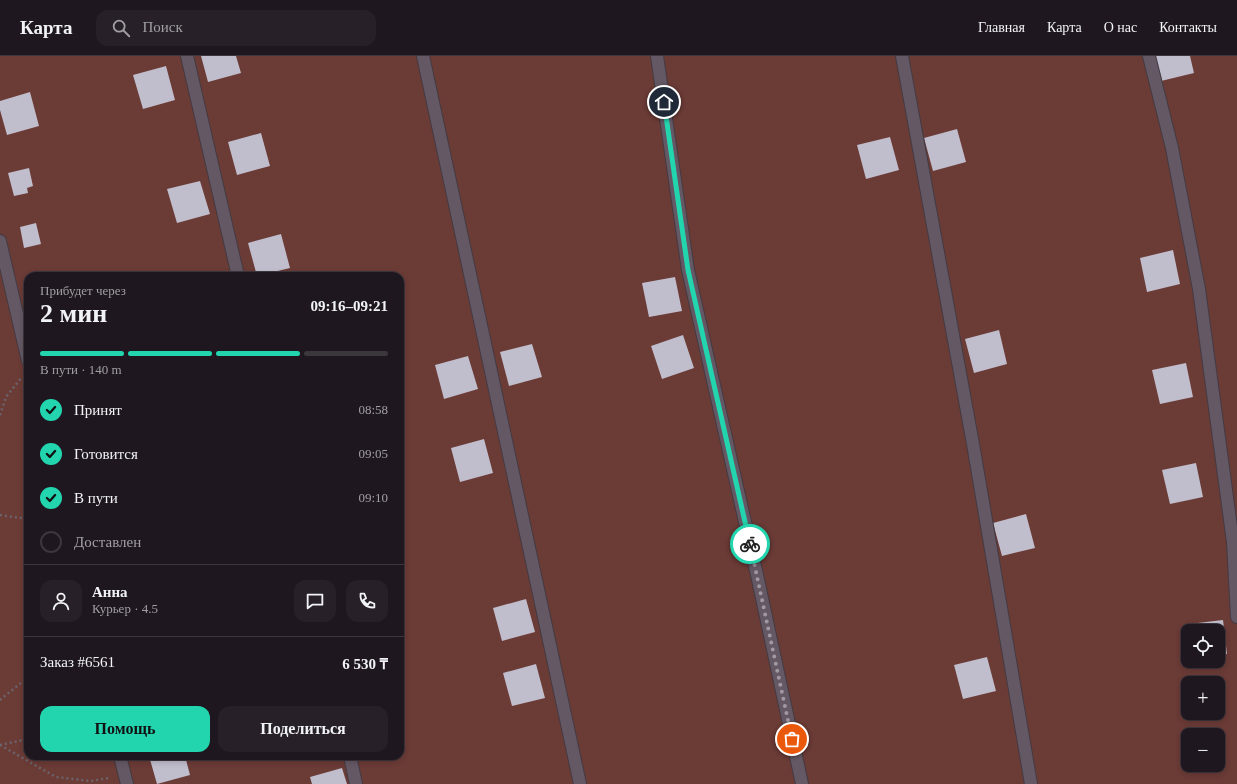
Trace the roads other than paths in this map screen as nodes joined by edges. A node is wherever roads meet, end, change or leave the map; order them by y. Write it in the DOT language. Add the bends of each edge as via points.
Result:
graph roads {
  1 [pos="187,56"];
  2 [pos="423,56"];
  3 [pos="657,56"];
  4 [pos="902,56"];
  5 [pos="1149,56"];
  6 [pos="0,241"];
  7 [pos="237,272"];
  8 [pos="24,344"];
  9 [pos="1237,617"];
  10 [pos="121,760"];
  11 [pos="351,760"];
  12 [pos="126,780"];
  13 [pos="356,784"];
  14 [pos="580,784"];
  15 [pos="802,784"];
  16 [pos="1031,784"];
  1 -- 7 [label="street"];
  2 -- 14 [label="street"];
  3 -- 15 [label="street" via="688,270"];
  4 -- 16 [label="street" via="974,444"];
  5 -- 9 [label="street" via="1172,148 1199,289 1232,542"];
  6 -- 8 [label="street"];
  10 -- 12 [label="street"];
  11 -- 13 [label="street"];
}
